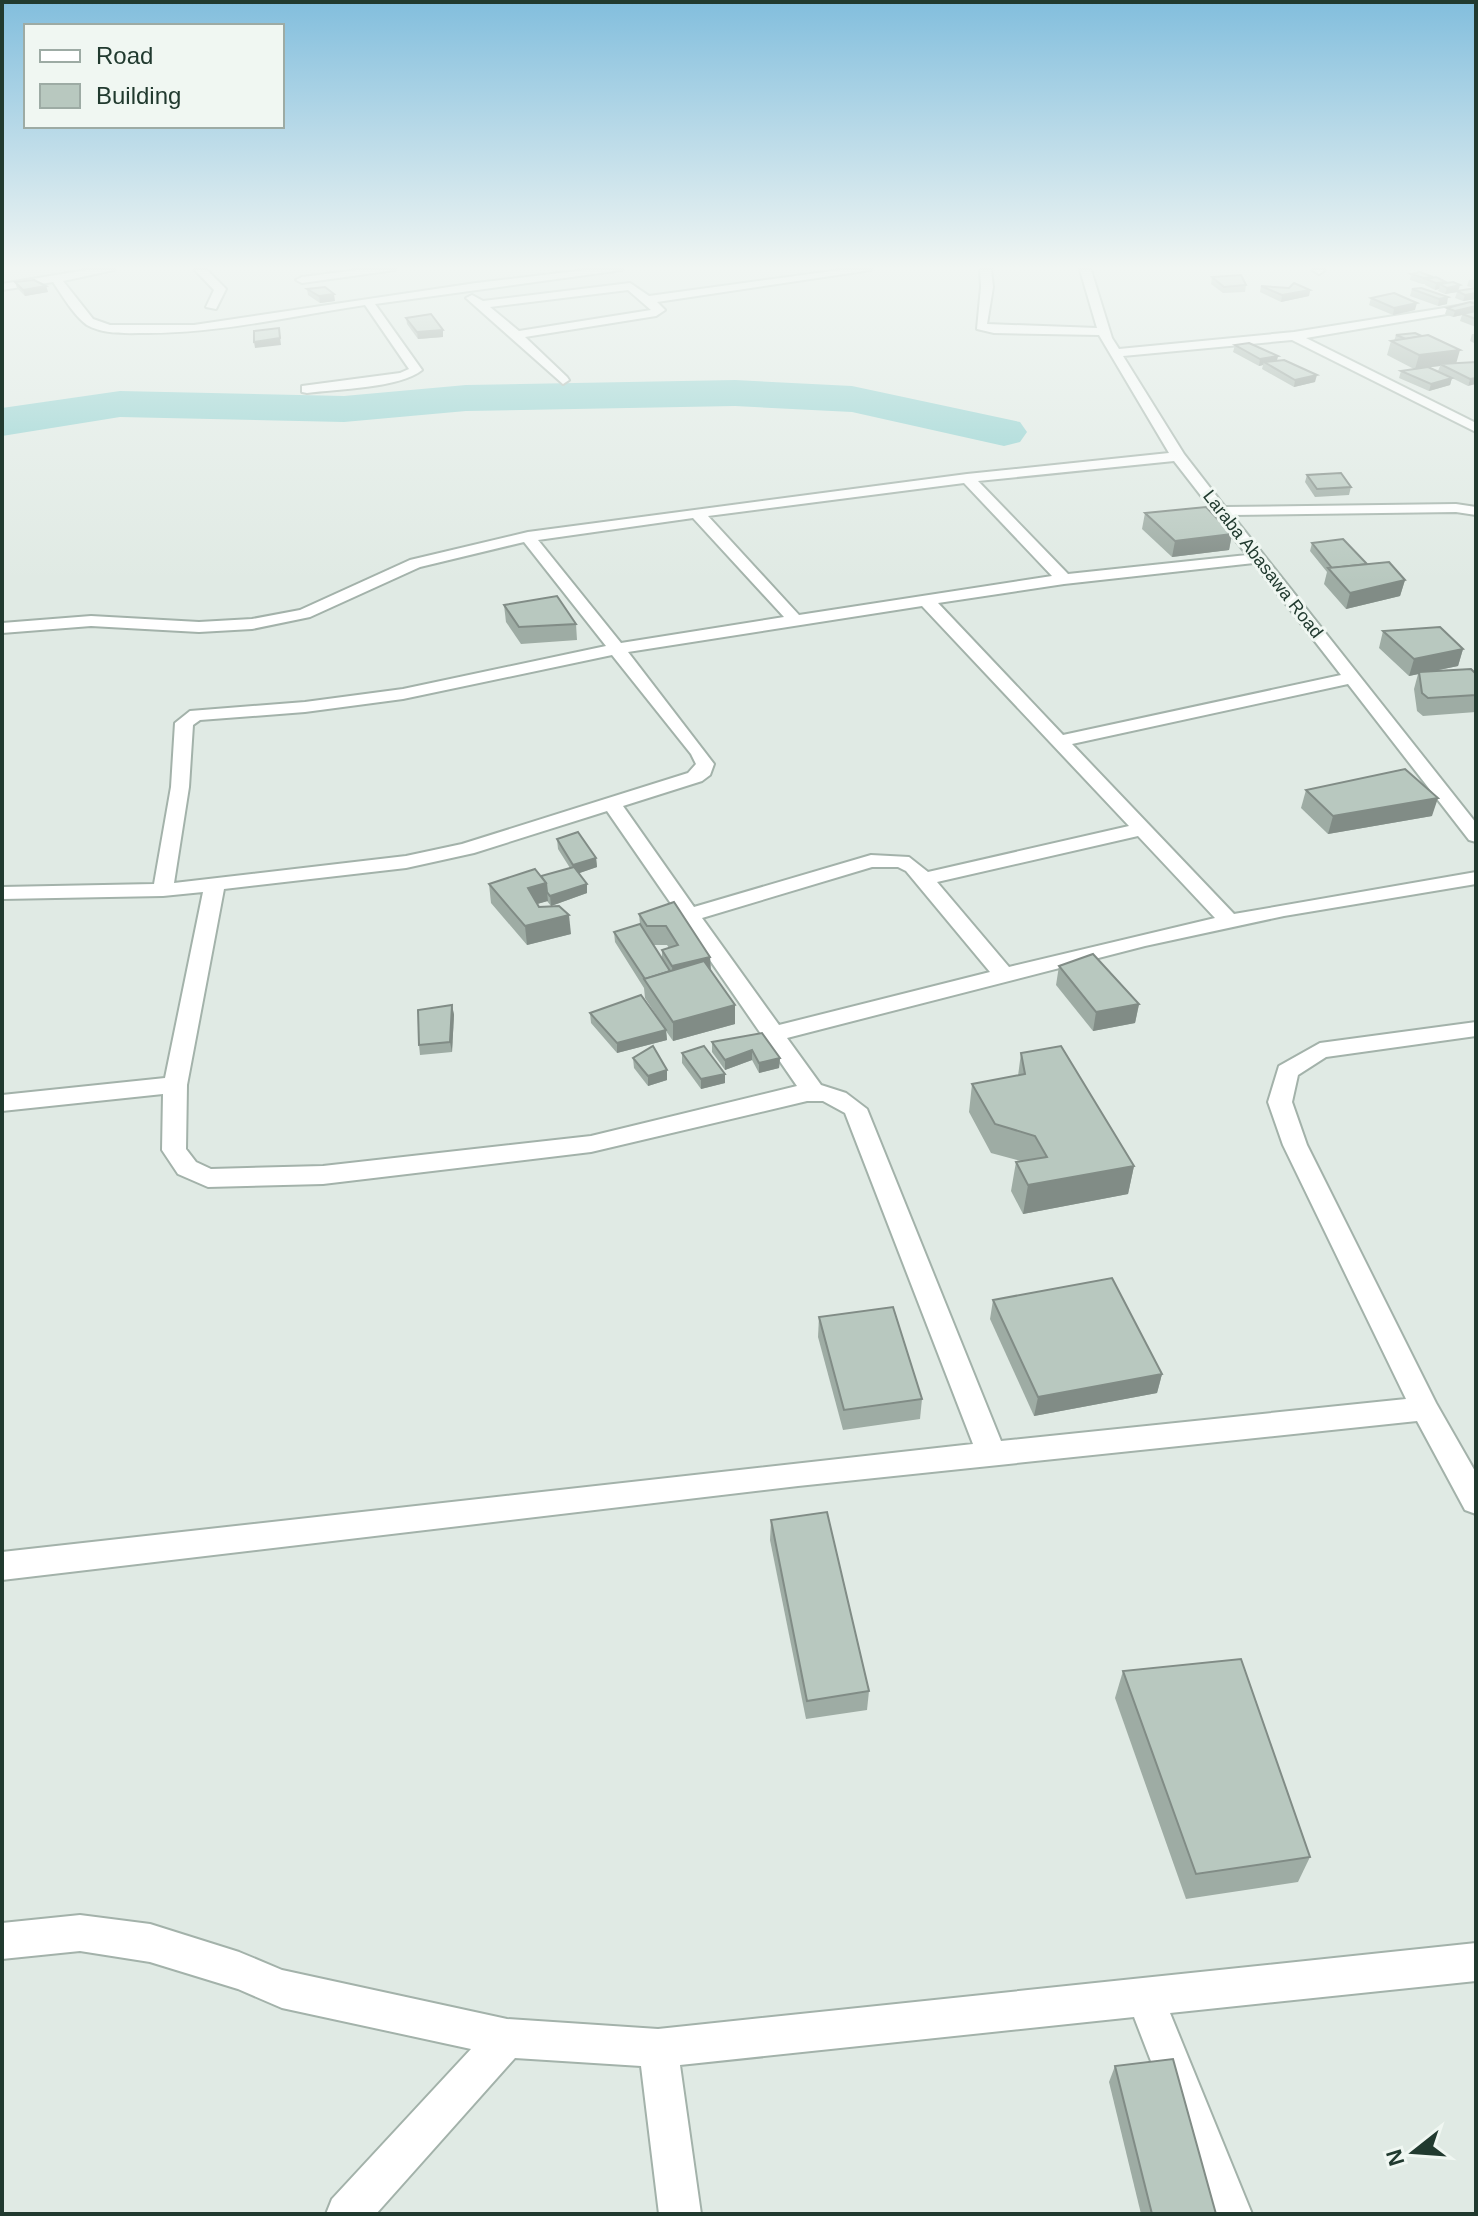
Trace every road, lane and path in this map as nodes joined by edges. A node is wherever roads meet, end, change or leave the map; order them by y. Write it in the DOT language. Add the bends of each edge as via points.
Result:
graph roads {
  1 [pos="409,373"];
  2 [pos="556,373"];
  3 [pos="1127,373"];
  4 [pos="1368,373"];
  5 [pos="563,380"];
  6 [pos="307,389"];
  7 [pos="1476,428"];
  8 [pos="1178,456"];
  9 [pos="967,478"];
  10 [pos="1221,511"];
  11 [pos="1476,511"];
  12 [pos="697,513"];
  13 [pos="528,537"];
  14 [pos="1258,558"];
  15 [pos="1064,579"];
  16 [pos="926,600"];
  17 [pos="795,620"];
  18 [pos="2,628"];
  19 [pos="617,649"];
  20 [pos="1352,678"];
  21 [pos="1059,741"];
  22 [pos="610,802"];
  23 [pos="1143,829"];
  24 [pos="1476,836"];
  25 [pos="1476,878"];
  26 [pos="923,879"];
  27 [pos="215,884"];
  28 [pos="163,890"];
  29 [pos="2,893"];
  30 [pos="690,915"];
  31 [pos="1230,922"];
  32 [pos="1005,976"];
  33 [pos="1476,1029"];
  34 [pos="773,1034"];
  35 [pos="175,1085"];
  36 [pos="813,1091"];
  37 [pos="2,1103"];
  38 [pos="1425,1409"];
  39 [pos="992,1454"];
  40 [pos="1476,1501"];
  41 [pos="2,1566"];
  42 [pos="2,1941"];
  43 [pos="1476,1962"];
  44 [pos="1145,1997"];
  45 [pos="507,2038"];
  46 [pos="658,2048"];
  47 [pos="347,2214"];
  48 [pos="680,2214"];
  49 [pos="1231,2214"];
  1 -- 6 [label="street"];
  2 -- 5 [label="street"];
  3 -- 8 [label="street, Laraba Abasawa Road"];
  4 -- 7 [label="street"];
  8 -- 9 [label="street"];
  8 -- 10 [label="street, Laraba Abasawa Road"];
  9 -- 12 [label="street"];
  9 -- 15 [label="street"];
  10 -- 11 [label="street"];
  10 -- 14 [label="street, Laraba Abasawa Road"];
  12 -- 13 [label="street"];
  12 -- 17 [label="street"];
  13 -- 18 [label="street" via="415,563 304,614 252,624 91,621"];
  13 -- 19 [label="street"];
  14 -- 15 [label="street"];
  14 -- 20 [label="street, Laraba Abasawa Road"];
  15 -- 16 [label="street"];
  16 -- 17 [label="street"];
  16 -- 21 [label="street"];
  17 -- 19 [label="street"];
  19 -- 22 [label="street" via="705,764 695,777"];
  19 -- 28 [label="street" via="403,694 189,717 184,723 180,787"];
  20 -- 21 [label="street"];
  20 -- 24 [label="street, Laraba Abasawa Road"];
  21 -- 23 [label="street"];
  22 -- 27 [label="street" via="437,856"];
  22 -- 30 [label="street"];
  23 -- 26 [label="street"];
  23 -- 31 [label="street"];
  25 -- 31 [label="street"];
  26 -- 30 [label="street" via="902,861 871,861"];
  26 -- 32 [label="street"];
  27 -- 28 [label="street"];
  27 -- 35 [label="street"];
  28 -- 29 [label="street"];
  30 -- 34 [label="street"];
  31 -- 32 [label="street"];
  32 -- 34 [label="street"];
  33 -- 38 [label="street" via="1320,1050 1287,1071 1280,1102 1295,1145"];
  34 -- 36 [label="street"];
  35 -- 36 [label="street" via="174,1150 187,1168 208,1178 323,1175 591,1144"];
  35 -- 37 [label="street"];
  36 -- 39 [label="street" via="835,1094 855,1109"];
  38 -- 39 [label="street"];
  38 -- 40 [label="street"];
  39 -- 41 [label="street"];
  42 -- 45 [label="street" via="80,1933 150,1943 282,1989"];
  43 -- 44 [label="street"];
  44 -- 46 [label="street"];
  44 -- 49 [label="street"];
  45 -- 46 [label="street"];
  45 -- 47 [label="street"];
  46 -- 48 [label="street"];
}
